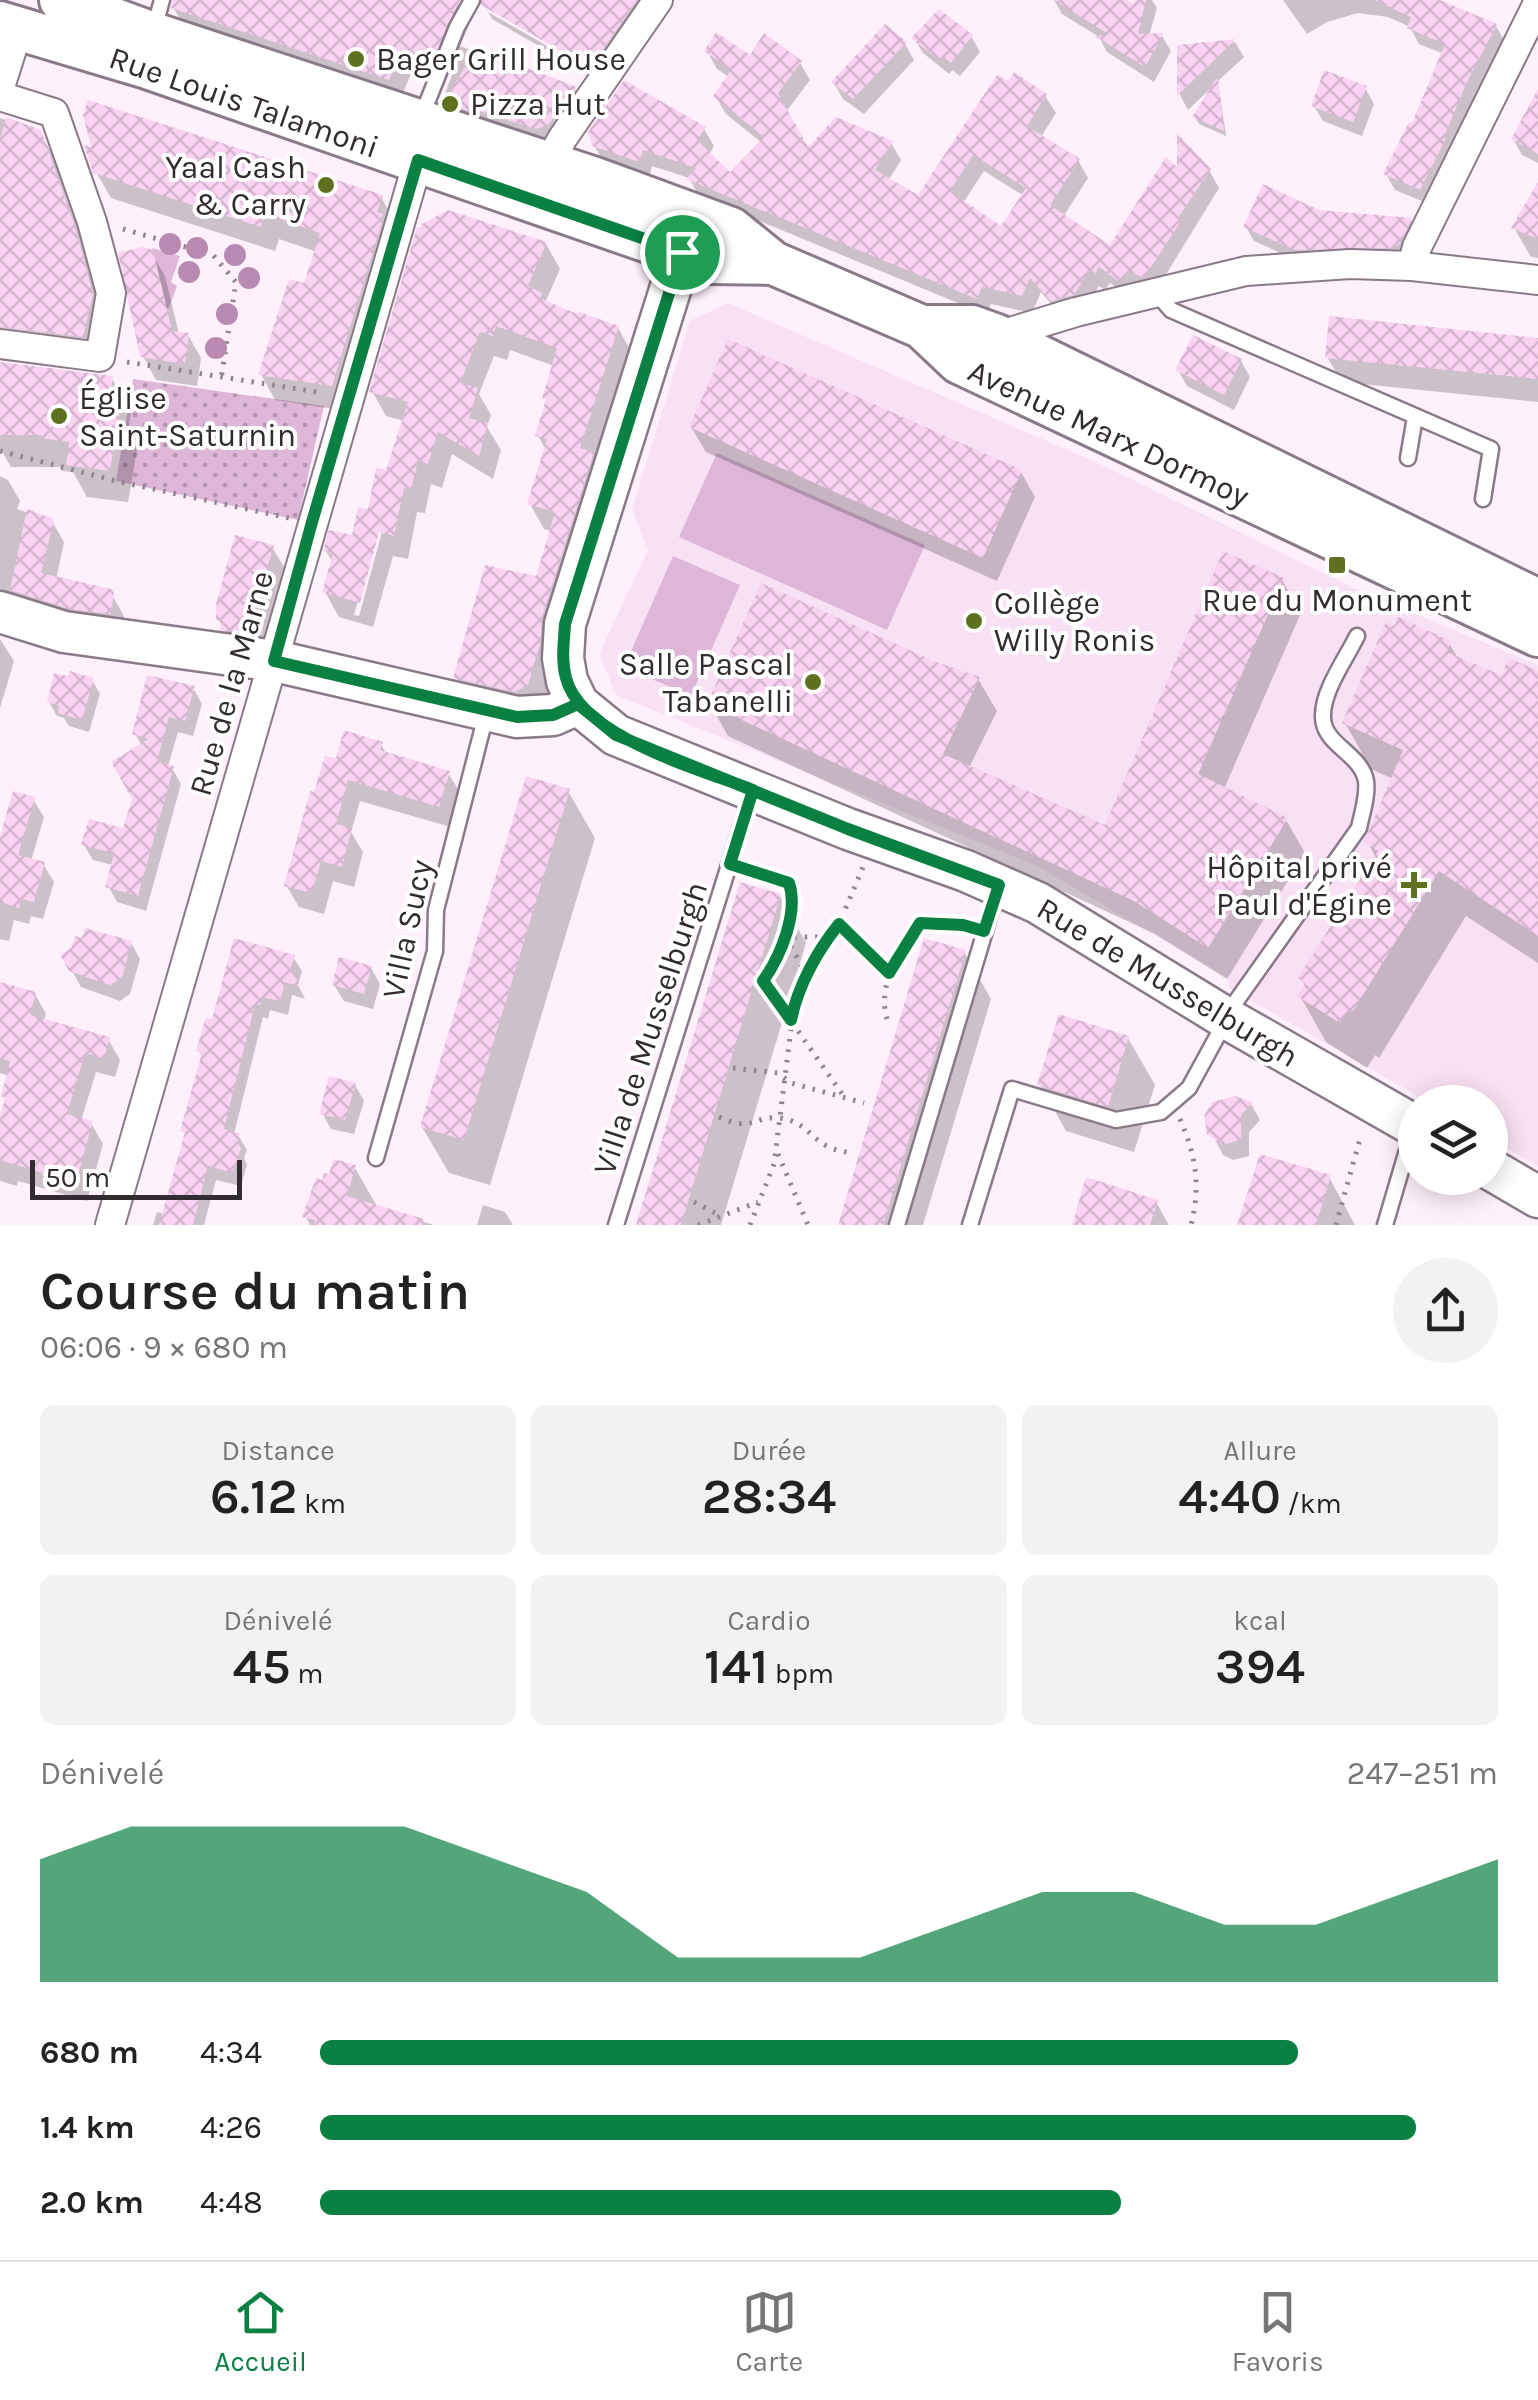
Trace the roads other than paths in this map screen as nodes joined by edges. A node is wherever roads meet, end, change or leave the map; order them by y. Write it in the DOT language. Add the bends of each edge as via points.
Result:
graph roads {
  1 [pos="61,0"];
  2 [pos="472,0"];
  3 [pos="658,0"];
  4 [pos="1538,3"];
  5 [pos="157,17"];
  6 [pos="9,26"];
  7 [pos="0,86"];
  8 [pos="0,96"];
  9 [pos="419,141"];
  10 [pos="549,164"];
  11 [pos="652,199"];
  12 [pos="682,252"];
  13 [pos="773,263"];
  14 [pos="1412,266"];
  15 [pos="1538,280"];
  16 [pos="1156,293"];
  17 [pos="922,327"];
  18 [pos="998,336"];
  19 [pos="0,344"];
  20 [pos="1415,416"];
  21 [pos="1408,458"];
  22 [pos="1483,499"];
  23 [pos="1538,601"];
  24 [pos="0,612"];
  25 [pos="1538,635"];
  26 [pos="1357,636"];
  27 [pos="274,661"];
  28 [pos="578,704"];
  29 [pos="487,710"];
  30 [pos="753,790"];
  31 [pos="999,885"];
  32 [pos="1226,1018"];
  33 [pos="1398,1117"];
  34 [pos="376,1158"];
  35 [pos="1508,1180"];
  36 [pos="1398,1182"];
  37 [pos="1538,1197"];
  38 [pos="110,1225"];
  39 [pos="616,1225"];
  40 [pos="896,1225"];
  41 [pos="970,1225"];
  42 [pos="1385,1225"];
  1 -- 5 [label="main road, Rue Louis Talamoni"];
  2 -- 9 [label="lane"];
  3 -- 10 [label="street"];
  4 -- 14 [label="street"];
  5 -- 9 [label="main road, Rue Louis Talamoni"];
  6 -- 7 [label="street"];
  6 -- 9 [label="main road, Rue Louis Talamoni"];
  8 -- 19 [label="street" via="54,113 111,293 100,357"];
  9 -- 10 [label="main road, Rue Louis Talamoni"];
  9 -- 12 [label="main road, Rue Louis Talamoni"];
  9 -- 27 [label="street, Rue de la Marne"];
  10 -- 11 [label="main road, Rue Louis Talamoni"];
  11 -- 12 [label="lane"];
  11 -- 13 [label="main road, Rue Louis Talamoni" via="732,228"];
  12 -- 13 [label="main road, Rue Louis Talamoni" via="708,262"];
  12 -- 28 [label="street" via="565,624 566,681"];
  13 -- 17 [label="main road, Rue Louis Talamoni"];
  14 -- 15 [label="street"];
  14 -- 16 [label="street" via="1246,271"];
  16 -- 18 [label="street"];
  16 -- 20 [label="lane" via="1171,310"];
  17 -- 18 [label="main road, Avenue Marx Dormoy" via="972,327"];
  17 -- 25 [label="main road, Avenue Marx Dormoy" via="959,362"];
  18 -- 23 [label="main road, Avenue Marx Dormoy"];
  20 -- 21 [label="lane"];
  20 -- 22 [label="lane" via="1491,449"];
  24 -- 27 [label="street" via="64,632"];
  26 -- 32 [label="lane" via="1322,716 1366,779 1359,828"];
  27 -- 29 [label="street"];
  27 -- 38 [label="street, Rue de la Marne"];
  28 -- 29 [label="street" via="535,718"];
  28 -- 30 [label="street, Rue de Musselburgh" via="616,735"];
  29 -- 34 [label="lane, Villa Sucy" via="436,910 435,951"];
  30 -- 31 [label="street, Rue de Musselburgh"];
  30 -- 39 [label="lane, Villa de Musselburgh"];
  31 -- 32 [label="street, Rue de Musselburgh"];
  31 -- 40 [label="lane"];
  32 -- 33 [label="street, Rue de Musselburgh"];
  32 -- 41 [label="lane" via="1190,1088 1161,1112 1116,1120 1012,1090"];
  35 -- 37 [label="street"];
  36 -- 42 [label="lane"];
}
